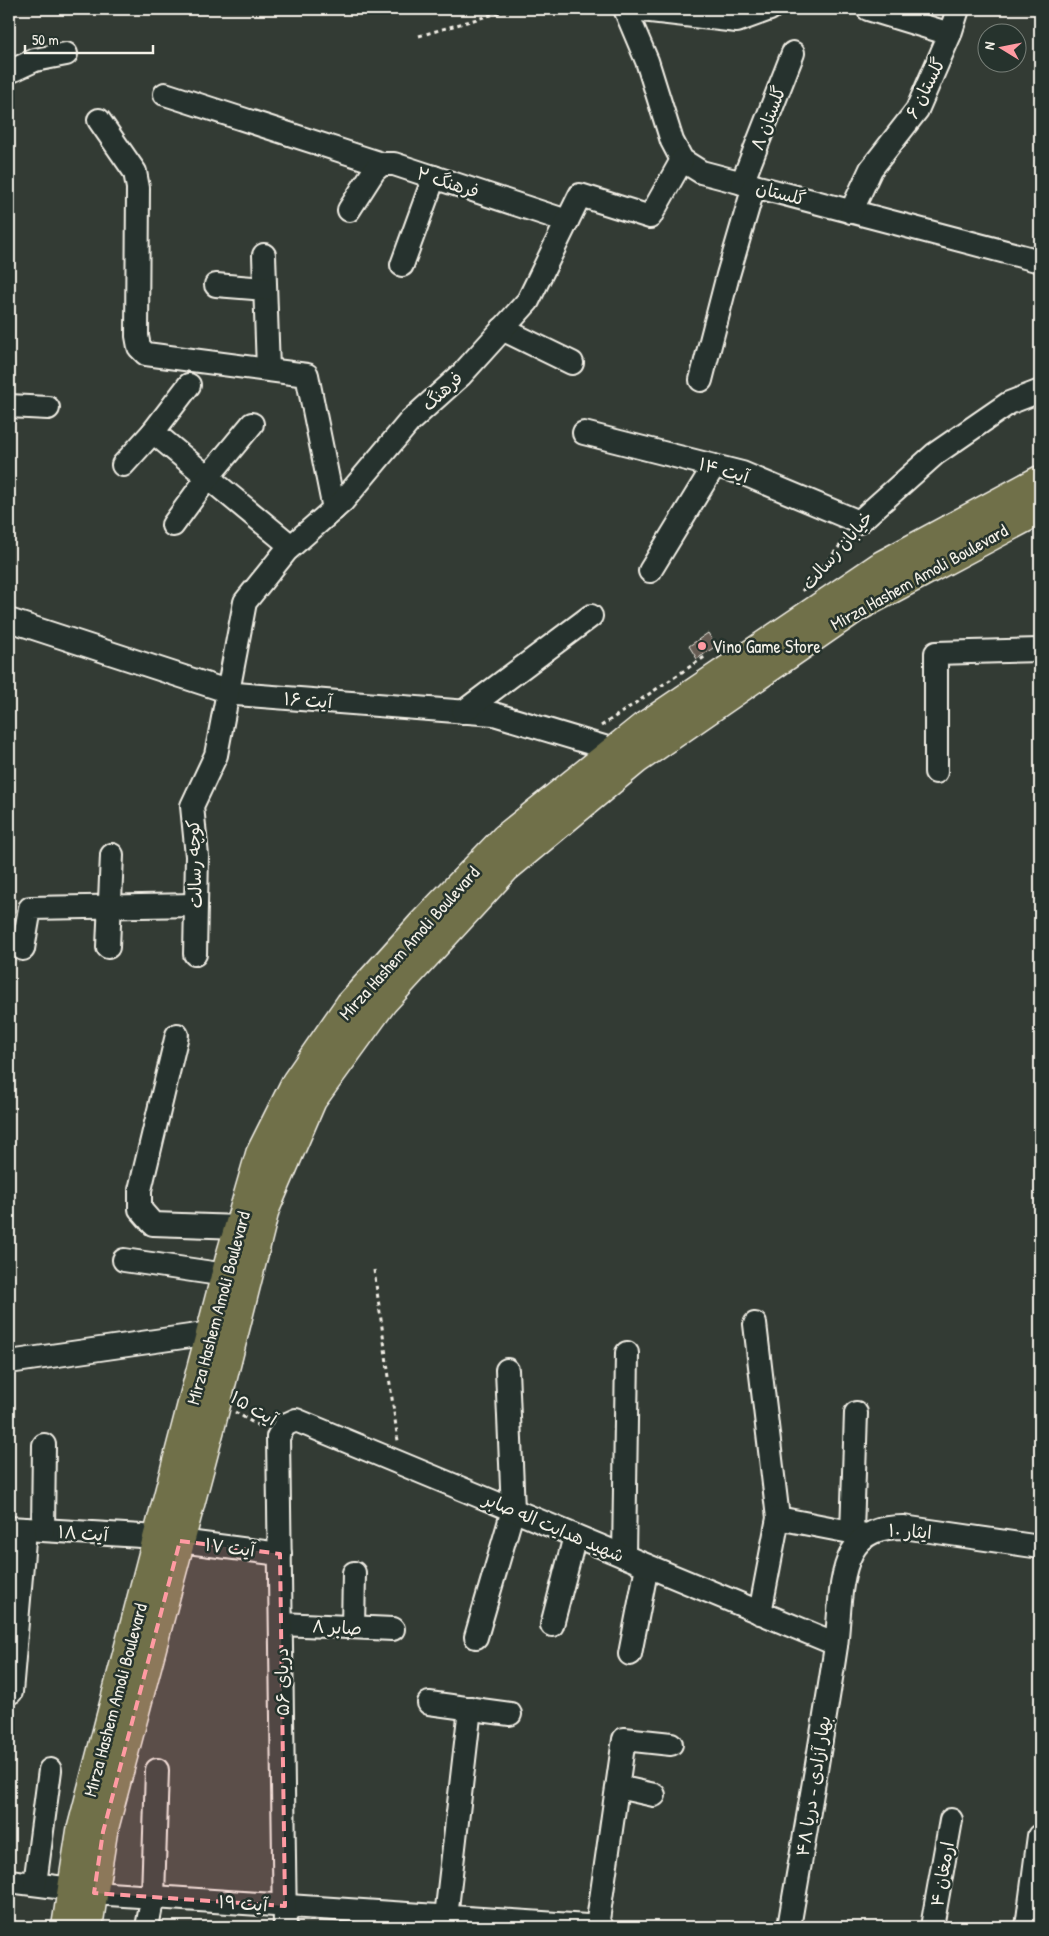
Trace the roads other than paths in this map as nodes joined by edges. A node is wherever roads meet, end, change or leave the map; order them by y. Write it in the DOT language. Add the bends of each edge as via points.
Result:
graph roads {
  1 [pos="625,9"];
  2 [pos="633,9"];
  3 [pos="770,9"];
  4 [pos="868,9"];
  5 [pos="958,9"];
  6 [pos="950,34"];
  7 [pos="793,53"];
  8 [pos="66,54"];
  9 [pos="9,72"];
  10 [pos="165,94"];
  11 [pos="99,120"];
  12 [pos="682,160"];
  13 [pos="382,164"];
  14 [pos="434,177"];
  15 [pos="748,185"];
  16 [pos="349,210"];
  17 [pos="851,212"];
  18 [pos="567,221"];
  19 [pos="264,255"];
  20 [pos="1040,262"];
  21 [pos="402,265"];
  22 [pos="216,285"];
  23 [pos="265,289"];
  24 [pos="502,329"];
  25 [pos="572,363"];
  26 [pos="268,369"];
  27 [pos="701,380"];
  28 [pos="189,385"];
  29 [pos="1040,391"];
  30 [pos="9,406"];
  31 [pos="48,408"];
  32 [pos="252,424"];
  33 [pos="153,432"];
  34 [pos="584,434"];
  35 [pos="123,465"];
  36 [pos="714,466"];
  37 [pos="208,477"];
  38 [pos="1040,480"];
  39 [pos="334,509"];
  40 [pos="1040,510"];
  41 [pos="859,522"];
  42 [pos="172,525"];
  43 [pos="291,546"];
  44 [pos="650,571"];
  45 [pos="591,616"];
  46 [pos="9,620"];
  47 [pos="1040,650"];
  48 [pos="729,668"];
  49 [pos="228,691"];
  50 [pos="463,712"];
  51 [pos="614,750"];
  52 [pos="936,772"];
  53 [pos="112,855"];
  54 [pos="196,905"];
  55 [pos="110,906"];
  56 [pos="108,947"];
  57 [pos="23,949"];
  58 [pos="195,954"];
  59 [pos="177,1036"];
  60 [pos="239,1227"];
  61 [pos="124,1260"];
  62 [pos="226,1275"];
  63 [pos="755,1324"];
  64 [pos="210,1333"];
  65 [pos="627,1353"];
  66 [pos="9,1362"];
  67 [pos="214,1367"];
  68 [pos="507,1370"];
  69 [pos="856,1413"];
  70 [pos="278,1437"];
  71 [pos="44,1445"];
  72 [pos="513,1510"];
  73 [pos="778,1518"];
  74 [pos="26,1529"];
  75 [pos="860,1533"];
  76 [pos="575,1536"];
  77 [pos="169,1539"];
  78 [pos="1040,1546"];
  79 [pos="280,1554"];
  80 [pos="624,1556"];
  81 [pos="647,1566"];
  82 [pos="354,1572"];
  83 [pos="760,1613"];
  84 [pos="281,1624"];
  85 [pos="552,1625"];
  86 [pos="353,1627"];
  87 [pos="392,1629"];
  88 [pos="476,1637"];
  89 [pos="836,1644"];
  90 [pos="630,1654"];
  91 [pos="11,1692"];
  92 [pos="429,1703"];
  93 [pos="470,1708"];
  94 [pos="510,1714"];
  95 [pos="671,1744"];
  96 [pos="50,1770"];
  97 [pos="157,1770"];
  98 [pos="618,1787"];
  99 [pos="654,1795"];
  100 [pos="951,1820"];
  101 [pos="1038,1836"];
  102 [pos="9,1880"];
  103 [pos="35,1884"];
  104 [pos="82,1891"];
  105 [pos="153,1896"];
  106 [pos="285,1917"];
  107 [pos="446,1917"];
  108 [pos="66,1927"];
  109 [pos="88,1927"];
  110 [pos="147,1927"];
  111 [pos="598,1927"];
  112 [pos="602,1927"];
  113 [pos="789,1927"];
  114 [pos="932,1927"];
  115 [pos="1027,1927"];
  1 -- 12 [label="street" via="647,61 672,141"];
  2 -- 3 [label="street" via="737,20"];
  4 -- 6 [label="street"];
  5 -- 6 [label="street, گلستان ۶"];
  6 -- 17 [label="street, گلستان ۶" via="918,110 871,169"];
  7 -- 15 [label="street, گلستان ۸"];
  8 -- 9 [label="street" via="35,60"];
  10 -- 13 [label="street, فرهنگ ۲"];
  11 -- 26 [label="street" via="135,172 138,188 139,347 146,354"];
  12 -- 15 [label="street, گلستان" via="701,172"];
  12 -- 18 [label="street, فرهنگ" via="650,217 580,196"];
  13 -- 14 [label="street, فرهنگ ۲" via="394,164"];
  13 -- 16 [label="street"];
  14 -- 18 [label="street, فرهنگ ۲"];
  14 -- 21 [label="street"];
  15 -- 17 [label="street, گلستان"];
  15 -- 27 [label="street, گلستان ۸"];
  17 -- 20 [label="street, گلستان"];
  18 -- 24 [label="street, فرهنگ" via="528,301"];
  19 -- 23 [label="street"];
  22 -- 23 [label="street"];
  23 -- 26 [label="street"];
  24 -- 25 [label="street"];
  24 -- 39 [label="street, فرهنگ" via="461,375 410,421"];
  26 -- 39 [label="street" via="307,375"];
  28 -- 33 [label="street"];
  29 -- 41 [label="street, خیابان رسالت" via="1009,403 936,454"];
  30 -- 31 [label="street"];
  32 -- 37 [label="street"];
  33 -- 35 [label="street"];
  33 -- 37 [label="street"];
  34 -- 36 [label="street, آيت ۱۴"];
  36 -- 41 [label="street, آيت ۱۴" via="742,473"];
  36 -- 44 [label="street"];
  37 -- 42 [label="street"];
  37 -- 43 [label="street"];
  38 -- 48 [label="main road, Mirza Hashem Amoli Boulevard" via="882,565"];
  39 -- 43 [label="street, فرهنگ"];
  40 -- 48 [label="main road, Mirza Hashem Amoli Boulevard" via="856,608"];
  43 -- 49 [label="street, فرهنگ" via="244,602"];
  45 -- 50 [label="street"];
  46 -- 49 [label="street, آیت ۱۶"];
  47 -- 52 [label="street" via="936,653"];
  48 -- 51 [label="main road, Mirza Hashem Amoli Boulevard"];
  48 -- 67 [label="main road, Mirza Hashem Amoli Boulevard" via="636,760 506,868 383,1002 312,1100 265,1210"];
  49 -- 50 [label="street, آیت ۱۶"];
  49 -- 54 [label="street, کوچه رسالت" via="216,755 192,806 197,856"];
  50 -- 51 [label="street, آیت ۱۶" via="494,714"];
  51 -- 60 [label="main road, Mirza Hashem Amoli Boulevard" via="505,838 350,1004 292,1090 260,1154"];
  53 -- 55 [label="street"];
  54 -- 55 [label="street"];
  54 -- 58 [label="street, کوچه رسالت"];
  55 -- 56 [label="street"];
  55 -- 57 [label="street" via="30,908"];
  59 -- 60 [label="street" via="140,1190 140,1209 153,1224"];
  60 -- 62 [label="main road, Mirza Hashem Amoli Boulevard"];
  61 -- 62 [label="street"];
  62 -- 64 [label="main road, Mirza Hashem Amoli Boulevard"];
  63 -- 73 [label="street"];
  64 -- 66 [label="street"];
  64 -- 67 [label="main road, Mirza Hashem Amoli Boulevard"];
  65 -- 80 [label="street"];
  67 -- 77 [label="main road, Mirza Hashem Amoli Boulevard" via="208,1404"];
  68 -- 72 [label="street"];
  69 -- 75 [label="street"];
  70 -- 72 [label="street, شهید هدایت اله صابر" via="285,1425 296,1420"];
  70 -- 79 [label="street, دریای ۵۶"];
  71 -- 74 [label="street"];
  72 -- 76 [label="street, شهید هدایت اله صابر"];
  72 -- 88 [label="street"];
  73 -- 75 [label="street"];
  73 -- 83 [label="street"];
  74 -- 77 [label="street, آیت ۱۸"];
  74 -- 91 [label="street"];
  75 -- 78 [label="street, ایثار ۱۰" via="903,1527"];
  75 -- 89 [label="street, ایثار ۱۰" via="844,1570"];
  76 -- 80 [label="street, شهید هدایت اله صابر"];
  76 -- 85 [label="street"];
  77 -- 79 [label="street, آیت ۱۷"];
  77 -- 104 [label="main road, Mirza Hashem Amoli Boulevard" via="81,1831"];
  79 -- 84 [label="street, دریای ۵۶"];
  80 -- 81 [label="street, شهید هدایت اله صابر"];
  81 -- 83 [label="street, شهید هدایت اله صابر"];
  81 -- 90 [label="street"];
  82 -- 86 [label="street"];
  83 -- 89 [label="street, شهید هدایت اله صابر"];
  84 -- 86 [label="street, صابر ۸"];
  84 -- 106 [label="street, دریای ۵۶"];
  86 -- 87 [label="street, صابر ۸"];
  89 -- 113 [label="street, بهار آزادی - دریا ۴۸"];
  92 -- 93 [label="street"];
  93 -- 94 [label="street"];
  93 -- 107 [label="street"];
  95 -- 98 [label="street" via="624,1739"];
  96 -- 103 [label="street"];
  97 -- 105 [label="street"];
  98 -- 99 [label="street"];
  98 -- 111 [label="street"];
  100 -- 114 [label="street, ارمغان ۴"];
  101 -- 115 [label="street"];
  102 -- 103 [label="street, آیت ۱۹"];
  103 -- 104 [label="street, آیت ۱۹"];
  104 -- 105 [label="street, آیت ۱۹"];
  104 -- 108 [label="main road, Mirza Hashem Amoli Boulevard"];
  104 -- 109 [label="main road, Mirza Hashem Amoli Boulevard"];
  105 -- 106 [label="street, آیت ۱۹"];
  105 -- 110 [label="street"];
  106 -- 107 [label="street, آیت ۱۹"];
  107 -- 111 [label="street, آیت ۱۹"];
  111 -- 112 [label="street, آیت ۱۹"];
}
